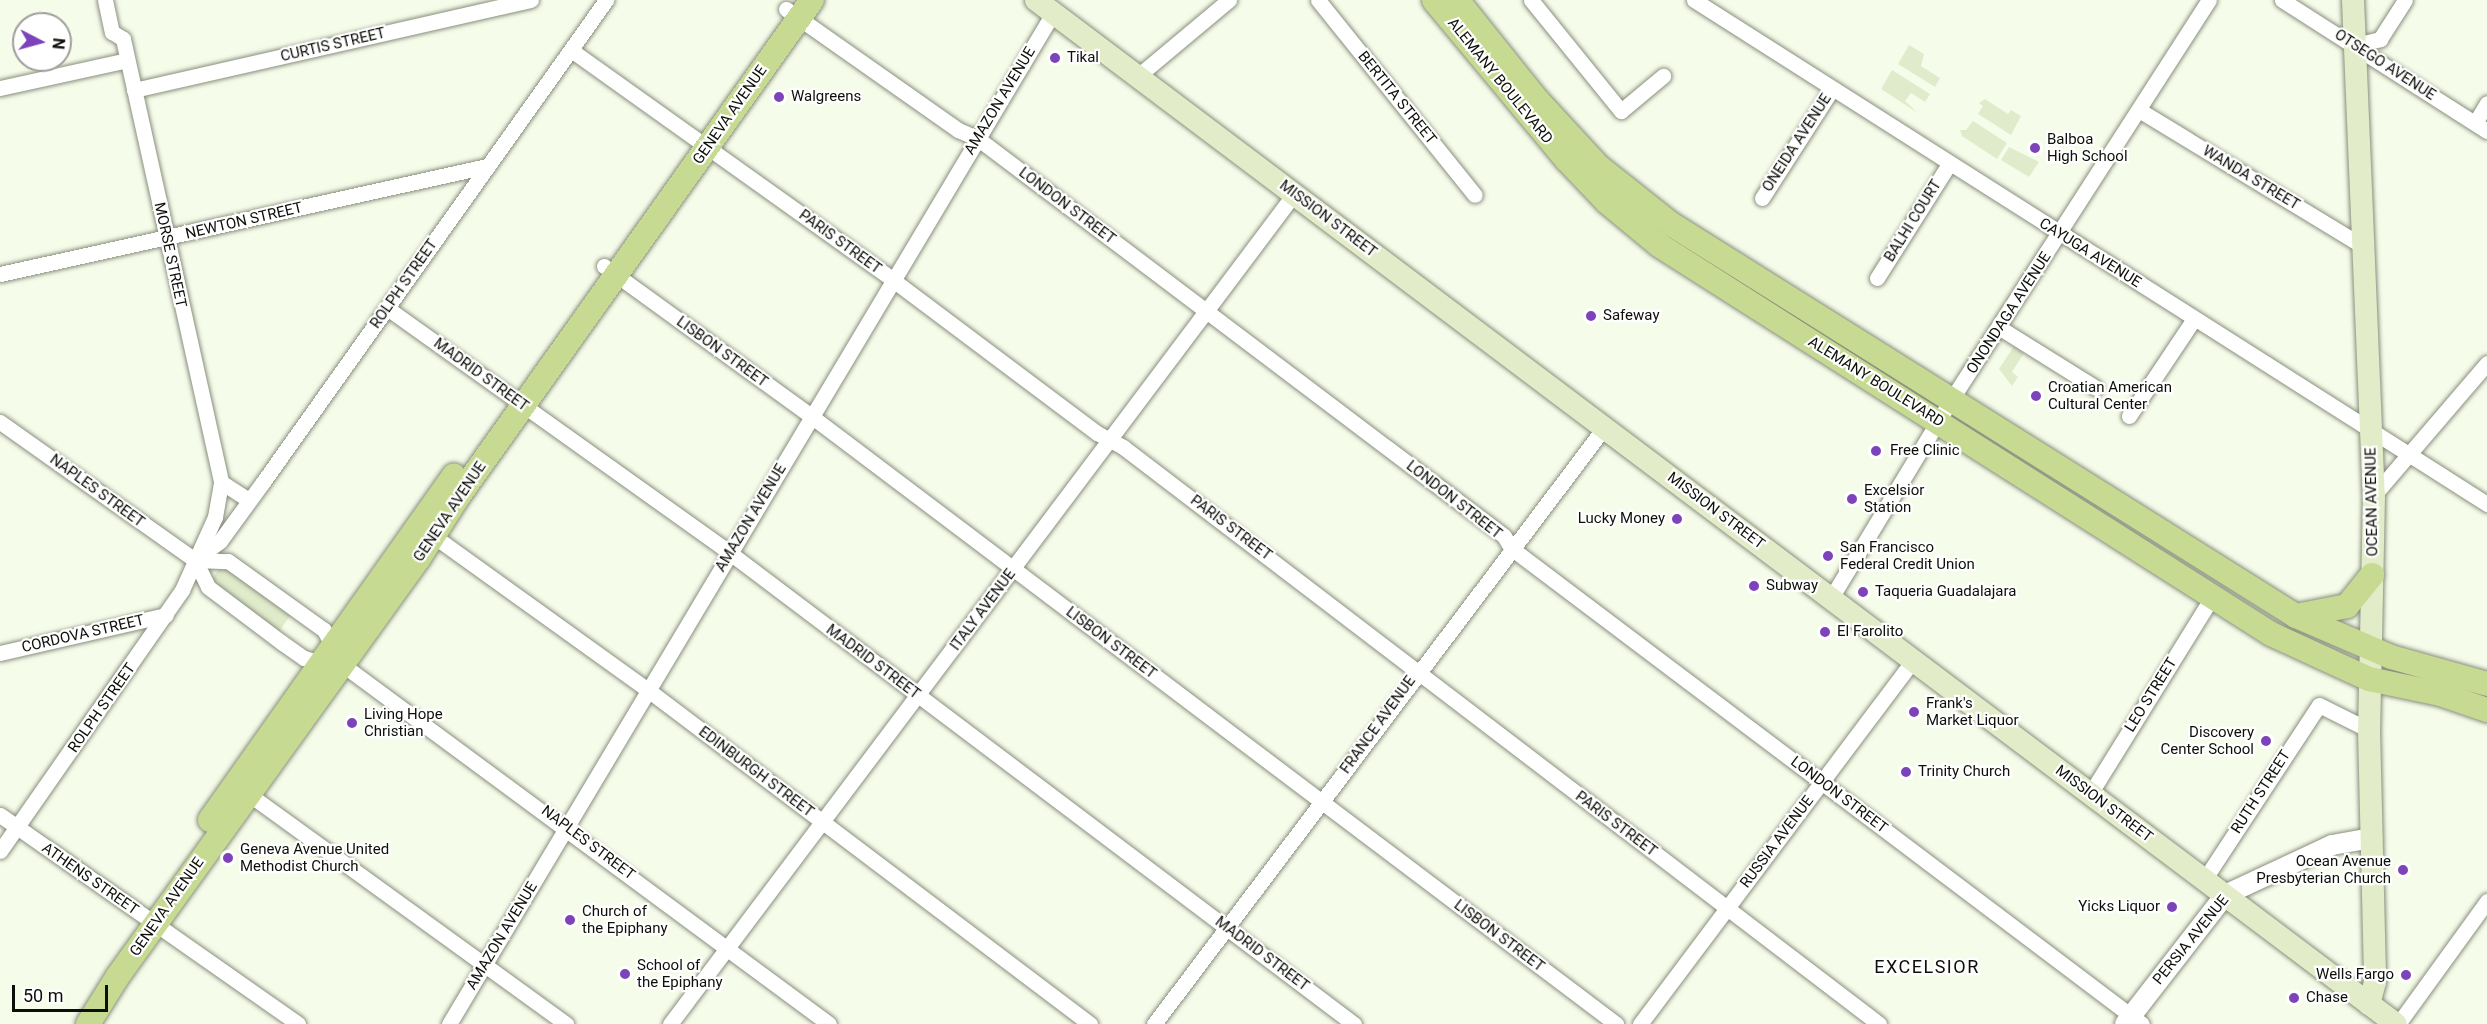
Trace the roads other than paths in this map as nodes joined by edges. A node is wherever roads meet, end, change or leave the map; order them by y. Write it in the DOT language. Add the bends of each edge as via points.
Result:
graph roads {
  1 [pos="105,0"];
  2 [pos="531,0"];
  3 [pos="606,0"];
  4 [pos="1229,0"];
  5 [pos="1318,0"];
  6 [pos="1434,0"];
  7 [pos="1457,0"];
  8 [pos="1532,0"];
  9 [pos="1694,0"];
  10 [pos="2209,0"];
  11 [pos="2282,0"];
  12 [pos="2353,0"];
  13 [pos="2405,0"];
  14 [pos="797,7"];
  15 [pos="1044,7"];
  16 [pos="2355,45"];
  17 [pos="571,50"];
  18 [pos="127,60"];
  19 [pos="1138,76"];
  20 [pos="1663,76"];
  21 [pos="0,88"];
  22 [pos="1832,89"];
  23 [pos="134,90"];
  24 [pos="2487,103"];
  25 [pos="2139,110"];
  26 [pos="2481,127"];
  27 [pos="977,138"];
  28 [pos="701,143"];
  29 [pos="1949,164"];
  30 [pos="488,166"];
  31 [pos="1294,194"];
  32 [pos="1475,195"];
  33 [pos="1762,198"];
  34 [pos="2060,234"];
  35 [pos="167,239"];
  36 [pos="2364,247"];
  37 [pos="610,271"];
  38 [pos="0,274"];
  39 [pos="1877,278"];
  40 [pos="893,280"];
  41 [pos="387,308"];
  42 [pos="1207,311"];
  43 [pos="2194,319"];
  44 [pos="2000,328"];
  45 [pos="2487,363"];
  46 [pos="2096,388"];
  47 [pos="1951,400"];
  48 [pos="517,401"];
  49 [pos="811,416"];
  50 [pos="2129,416"];
  51 [pos="1939,421"];
  52 [pos="0,422"];
  53 [pos="1604,428"];
  54 [pos="2371,429"];
  55 [pos="1110,443"];
  56 [pos="2410,455"];
  57 [pos="221,482"];
  58 [pos="2374,495"];
  59 [pos="249,500"];
  60 [pos="2487,504"];
  61 [pos="426,530"];
  62 [pos="1511,548"];
  63 [pos="730,553"];
  64 [pos="195,560"];
  65 [pos="1013,569"];
  66 [pos="2372,575"];
  67 [pos="2212,597"];
  68 [pos="1831,598"];
  69 [pos="166,615"];
  70 [pos="2296,616"];
  71 [pos="334,642"];
  72 [pos="2370,648"];
  73 [pos="0,653"];
  74 [pos="1912,660"];
  75 [pos="318,664"];
  76 [pos="343,665"];
  77 [pos="1416,674"];
  78 [pos="2369,679"];
  79 [pos="2487,684"];
  80 [pos="648,690"];
  81 [pos="918,696"];
  82 [pos="2487,711"];
  83 [pos="2369,730"];
  84 [pos="1822,782"];
  85 [pos="241,789"];
  86 [pos="2090,794"];
  87 [pos="1322,802"];
  88 [pos="0,815"];
  89 [pos="823,822"];
  90 [pos="567,827"];
  91 [pos="17,828"];
  92 [pos="2372,838"];
  93 [pos="0,851"];
  94 [pos="2204,880"];
  95 [pos="2224,895"];
  96 [pos="2487,901"];
  97 [pos="1726,909"];
  98 [pos="149,919"];
  99 [pos="1227,928"];
  100 [pos="728,947"];
  101 [pos="485,963"];
  102 [pos="2369,1004"];
  103 [pos="2133,1021"];
  104 [pos="70,1024"];
  105 [pos="88,1024"];
  106 [pos="298,1024"];
  107 [pos="449,1024"];
  108 [pos="566,1024"];
  109 [pos="670,1024"];
  110 [pos="830,1024"];
  111 [pos="1090,1024"];
  112 [pos="1154,1024"];
  113 [pos="1354,1024"];
  114 [pos="1616,1024"];
  115 [pos="1640,1024"];
  116 [pos="1879,1024"];
  117 [pos="2397,1024"];
  1 -- 18 [label="street, MORSE STREET" via="112,32 123,39"];
  2 -- 23 [label="street, CURTIS STREET"];
  3 -- 17 [label="street, ROLPH STREET"];
  4 -- 19 [label="street"];
  5 -- 32 [label="street, BERTITA STREET"];
  6 -- 51 [label="main road, ALEMANY BOULEVARD" via="1567,160 1607,202 1659,245"];
  7 -- 47 [label="main road, ALEMANY BOULEVARD" via="1538,101 1622,186 1671,224"];
  8 -- 20 [label="street" via="1621,111"];
  9 -- 22 [label="street, CAYUGA AVENUE"];
  10 -- 25 [label="street, ONONDAGA AVENUE"];
  11 -- 16 [label="street, OTSEGO AVENUE"];
  12 -- 16 [label="main road, OCEAN AVENUE"];
  13 -- 16 [label="street" via="2380,39"];
  14 -- 27 [label="street, LONDON STREET" via="958,130"];
  14 -- 28 [label="main road, GENEVA AVENUE"];
  15 -- 19 [label="main road, MISSION STREET"];
  15 -- 27 [label="street, AMAZON AVENUE"];
  16 -- 26 [label="street, OTSEGO AVENUE"];
  16 -- 36 [label="main road, OCEAN AVENUE"];
  17 -- 28 [label="street, PARIS STREET"];
  17 -- 30 [label="street, ROLPH STREET"];
  18 -- 21 [label="street"];
  18 -- 23 [label="street, MORSE STREET"];
  19 -- 31 [label="main road, MISSION STREET"];
  22 -- 29 [label="street, CAYUGA AVENUE"];
  22 -- 33 [label="street, ONEIDA AVENUE"];
  23 -- 35 [label="street, MORSE STREET"];
  24 -- 26 [label="street"];
  25 -- 34 [label="street, ONONDAGA AVENUE"];
  25 -- 36 [label="street, WANDA STREET"];
  27 -- 40 [label="street, AMAZON AVENUE"];
  27 -- 42 [label="street, LONDON STREET"];
  28 -- 37 [label="main road, GENEVA AVENUE"];
  28 -- 40 [label="street, PARIS STREET"];
  29 -- 34 [label="street, CAYUGA AVENUE"];
  29 -- 39 [label="street, BALHI COURT"];
  30 -- 35 [label="street, NEWTON STREET"];
  30 -- 41 [label="street, ROLPH STREET"];
  31 -- 42 [label="street, ITALY AVENUE"];
  31 -- 53 [label="main road, MISSION STREET"];
  34 -- 43 [label="street, CAYUGA AVENUE"];
  34 -- 44 [label="street, ONONDAGA AVENUE"];
  35 -- 38 [label="street, NEWTON STREET"];
  35 -- 57 [label="street, MORSE STREET"];
  36 -- 54 [label="main road, OCEAN AVENUE"];
  37 -- 48 [label="main road, GENEVA AVENUE"];
  37 -- 49 [label="street, LISBON STREET"];
  40 -- 49 [label="street, AMAZON AVENUE"];
  40 -- 55 [label="street, PARIS STREET"];
  41 -- 48 [label="street, MADRID STREET"];
  41 -- 59 [label="street, ROLPH STREET"];
  42 -- 55 [label="street, ITALY AVENUE"];
  42 -- 62 [label="street, LONDON STREET" via="1504,536"];
  43 -- 50 [label="street"];
  43 -- 54 [label="street, CAYUGA AVENUE"];
  44 -- 46 [label="street"];
  44 -- 47 [label="street, ONONDAGA AVENUE"];
  45 -- 56 [label="street"];
  47 -- 51 [label="street, ONONDAGA AVENUE"];
  47 -- 70 [label="main road, ALEMANY BOULEVARD"];
  48 -- 61 [label="main road, GENEVA AVENUE"];
  48 -- 63 [label="street, MADRID STREET"];
  49 -- 63 [label="street, AMAZON AVENUE"];
  49 -- 65 [label="street, LISBON STREET"];
  51 -- 67 [label="main road, ALEMANY BOULEVARD"];
  51 -- 68 [label="street, ONONDAGA AVENUE"];
  52 -- 64 [label="street, NAPLES STREET"];
  53 -- 62 [label="street, FRANCE AVENUE"];
  53 -- 68 [label="main road, MISSION STREET"];
  54 -- 56 [label="street, CAYUGA AVENUE"];
  54 -- 58 [label="main road, OCEAN AVENUE"];
  55 -- 65 [label="street, ITALY AVENUE"];
  55 -- 77 [label="street, PARIS STREET" via="1133,454 1410,664"];
  56 -- 58 [label="street"];
  56 -- 60 [label="street, CAYUGA AVENUE"];
  57 -- 59 [label="street"];
  57 -- 64 [label="street, ROLPH STREET" via="215,518"];
  58 -- 66 [label="main road, OCEAN AVENUE"];
  59 -- 64 [label="street, ROLPH STREET" via="220,541"];
  61 -- 71 [label="main road, GENEVA AVENUE"];
  61 -- 76 [label="main road, GENEVA AVENUE"];
  61 -- 80 [label="street, EDINBURGH STREET"];
  62 -- 77 [label="street, FRANCE AVENUE"];
  62 -- 84 [label="street, LONDON STREET"];
  63 -- 80 [label="street, AMAZON AVENUE"];
  63 -- 81 [label="street, MADRID STREET"];
  64 -- 69 [label="street, ROLPH STREET"];
  64 -- 71 [label="street" via="228,561 324,630"];
  64 -- 75 [label="street, NAPLES STREET" via="208,587 304,658"];
  65 -- 81 [label="street, ITALY AVENUE"];
  65 -- 87 [label="street, LISBON STREET"];
  66 -- 70 [label="main road" via="2346,606"];
  66 -- 72 [label="main road, OCEAN AVENUE"];
  67 -- 78 [label="main road, ALEMANY BOULEVARD" via="2271,634"];
  67 -- 86 [label="street, LEO STREET"];
  68 -- 74 [label="main road, MISSION STREET"];
  69 -- 73 [label="street, CORDOVA STREET"];
  69 -- 91 [label="street, ROLPH STREET"];
  70 -- 72 [label="main road, ALEMANY BOULEVARD"];
  71 -- 75 [label="main road, GENEVA AVENUE"];
  71 -- 76 [label="street"];
  72 -- 78 [label="main road, OCEAN AVENUE"];
  72 -- 79 [label="main road, ALEMANY BOULEVARD"];
  74 -- 84 [label="street, RUSSIA AVENUE"];
  74 -- 86 [label="main road, MISSION STREET"];
  75 -- 76 [label="street, NAPLES STREET"];
  75 -- 85 [label="main road, GENEVA AVENUE"];
  76 -- 85 [label="main road, GENEVA AVENUE"];
  76 -- 90 [label="street, NAPLES STREET"];
  77 -- 87 [label="street, FRANCE AVENUE"];
  77 -- 97 [label="street, PARIS STREET"];
  78 -- 82 [label="main road, ALEMANY BOULEVARD" via="2440,694"];
  78 -- 83 [label="main road, OCEAN AVENUE"];
  80 -- 89 [label="street, EDINBURGH STREET"];
  80 -- 90 [label="street, AMAZON AVENUE"];
  81 -- 89 [label="street, ITALY AVENUE"];
  81 -- 99 [label="street, MADRID STREET"];
  83 -- 92 [label="main road, OCEAN AVENUE"];
  83 -- 94 [label="street, RUTH STREET" via="2319,705"];
  84 -- 97 [label="street, RUSSIA AVENUE"];
  84 -- 103 [label="street, LONDON STREET"];
  85 -- 98 [label="main road, GENEVA AVENUE"];
  85 -- 101 [label="street"];
  86 -- 94 [label="main road, MISSION STREET"];
  87 -- 99 [label="street, FRANCE AVENUE"];
  87 -- 114 [label="street, LISBON STREET"];
  88 -- 91 [label="street, ATHENS STREET"];
  89 -- 100 [label="street, ITALY AVENUE"];
  89 -- 111 [label="street, EDINBURGH STREET"];
  90 -- 100 [label="street, NAPLES STREET"];
  90 -- 101 [label="street, AMAZON AVENUE"];
  91 -- 93 [label="street, ROLPH STREET"];
  91 -- 98 [label="street, ATHENS STREET"];
  92 -- 95 [label="street, PERSIA AVENUE" via="2332,845"];
  92 -- 102 [label="main road, OCEAN AVENUE" via="2375,982"];
  94 -- 95 [label="main road, MISSION STREET"];
  95 -- 102 [label="main road, MISSION STREET"];
  95 -- 103 [label="street, PERSIA AVENUE"];
  96 -- 117 [label="street"];
  97 -- 115 [label="street, RUSSIA AVENUE"];
  97 -- 116 [label="street, PARIS STREET"];
  98 -- 104 [label="main road, GENEVA AVENUE"];
  98 -- 105 [label="main road, GENEVA AVENUE"];
  98 -- 106 [label="street, ATHENS STREET"];
  99 -- 112 [label="street, FRANCE AVENUE"];
  99 -- 113 [label="street, MADRID STREET"];
  100 -- 109 [label="street, ITALY AVENUE"];
  100 -- 110 [label="street, NAPLES STREET"];
  101 -- 107 [label="street, AMAZON AVENUE"];
  101 -- 108 [label="street"];
  102 -- 117 [label="main road, MISSION STREET"];
}
